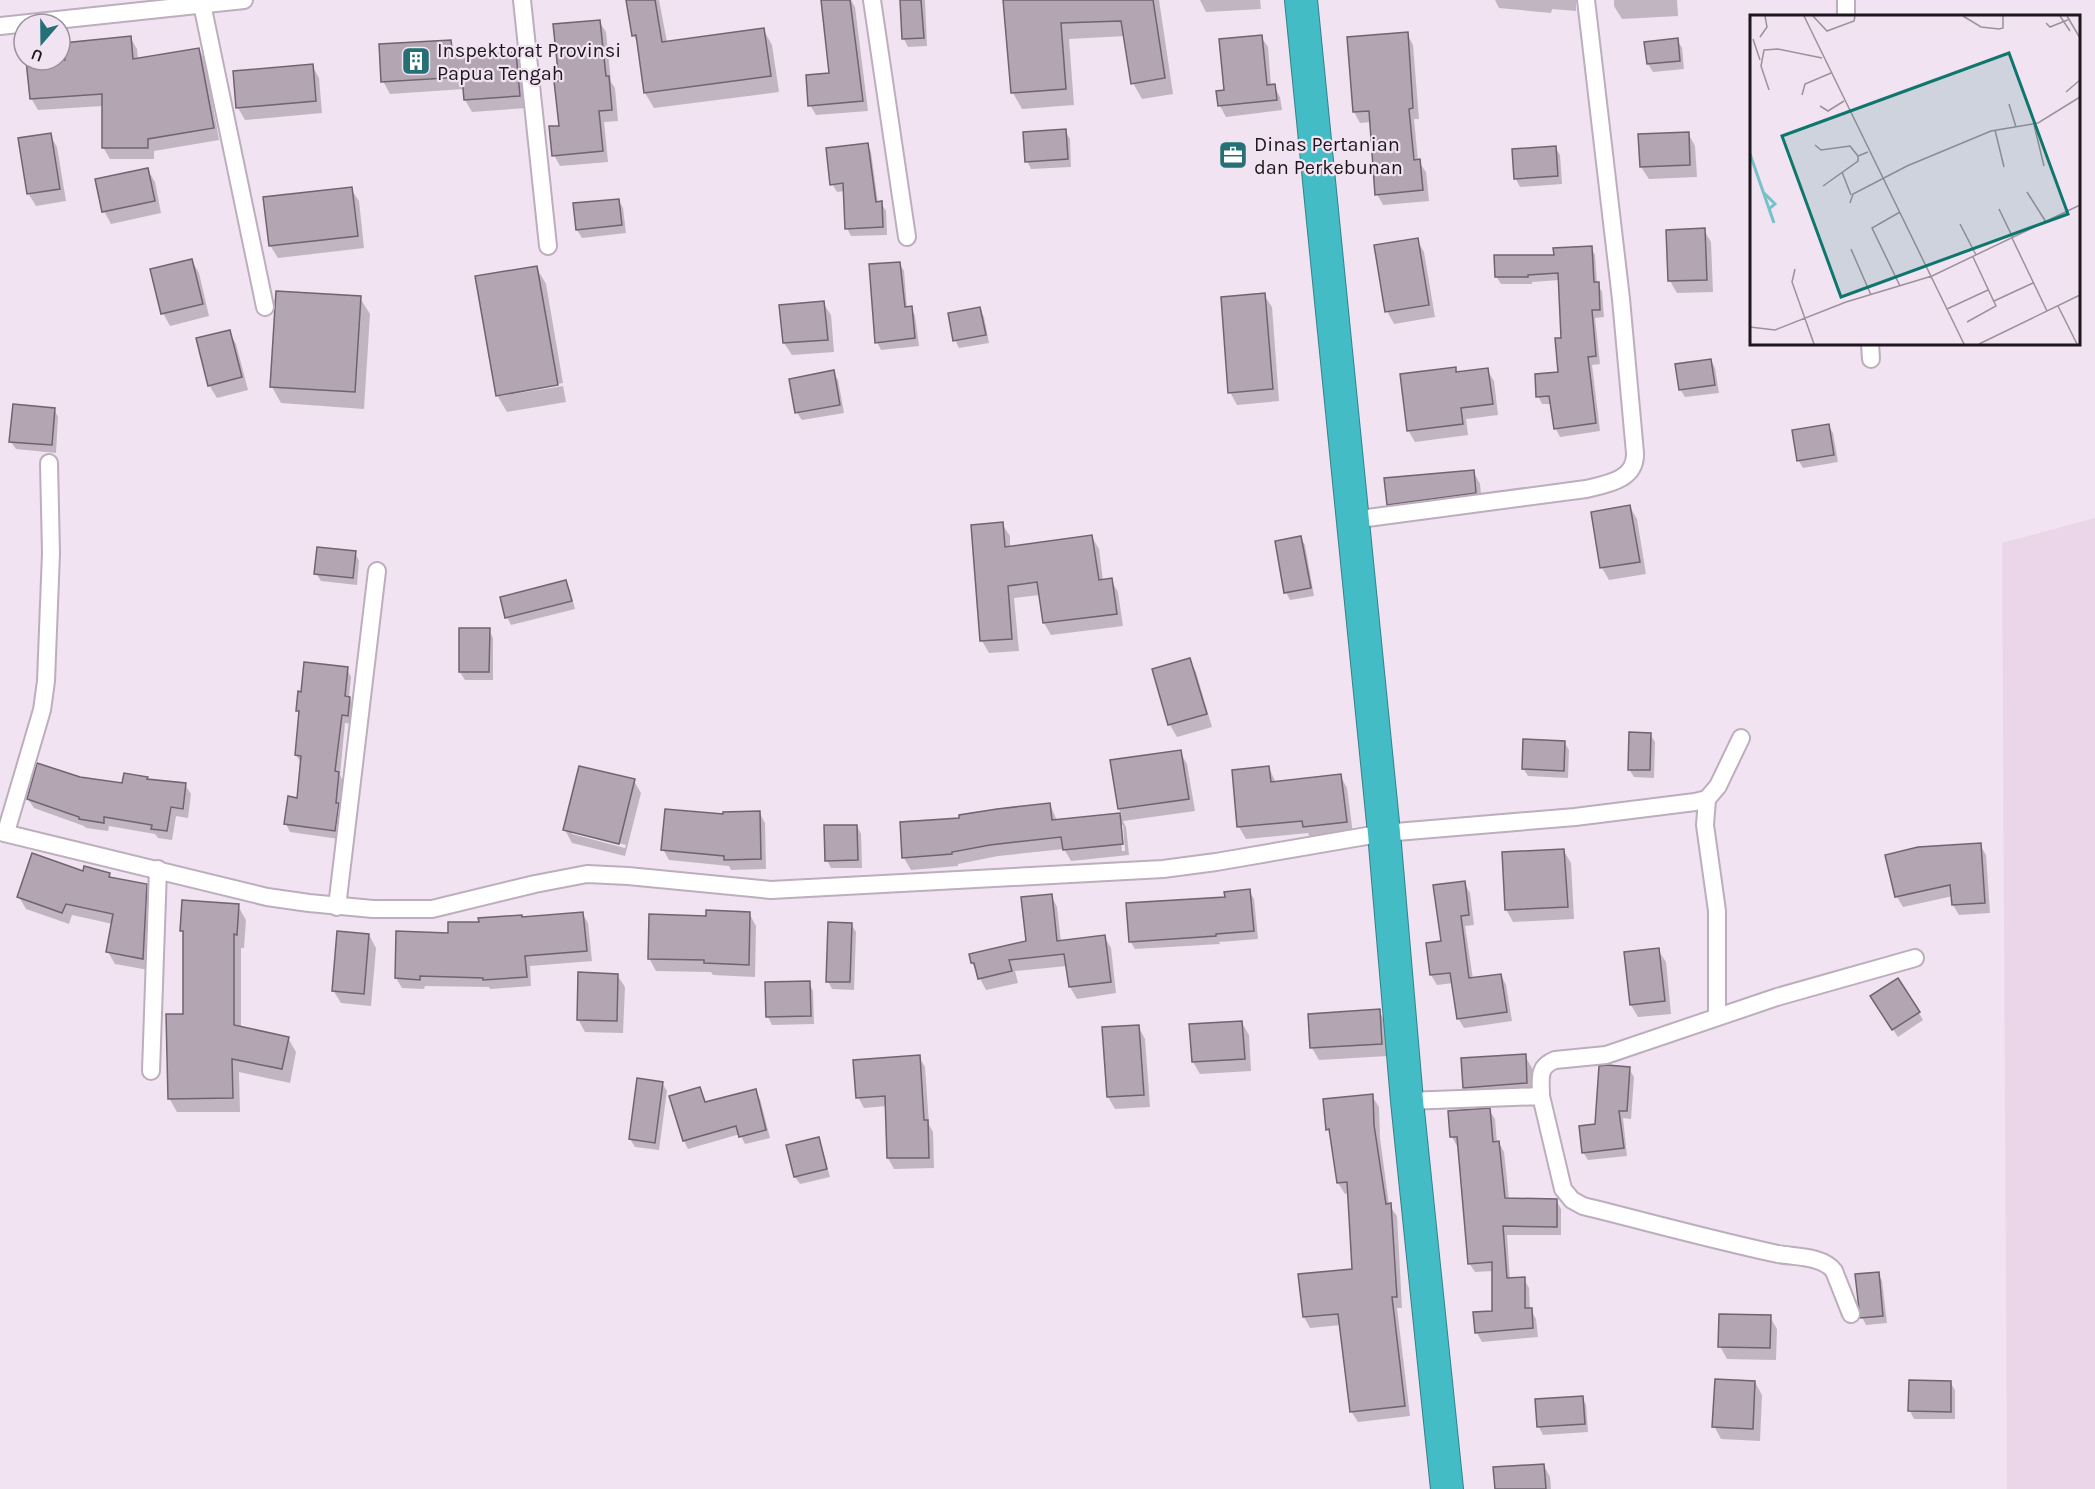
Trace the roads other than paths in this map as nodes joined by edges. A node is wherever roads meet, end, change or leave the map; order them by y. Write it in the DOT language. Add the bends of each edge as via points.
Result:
graph roads {
  1 [pos="244,0"];
  2 [pos="522,0"];
  3 [pos="872,0"];
  4 [pos="1301,0"];
  5 [pos="1586,0"];
  6 [pos="202,4"];
  7 [pos="0,26"];
  8 [pos="907,237"];
  9 [pos="548,246"];
  10 [pos="265,307"];
  11 [pos="49,463"];
  12 [pos="1352,520"];
  13 [pos="377,571"];
  14 [pos="1741,738"];
  15 [pos="1707,799"];
  16 [pos="3,832"];
  17 [pos="1384,833"];
  18 [pos="159,869"];
  19 [pos="337,907"];
  20 [pos="1915,958"];
  21 [pos="1717,1017"];
  22 [pos="151,1071"];
  23 [pos="1541,1096"];
  24 [pos="1407,1101"];
  25 [pos="1851,1314"];
  26 [pos="1447,1489"];
  1 -- 6 [label="street"];
  2 -- 9 [label="street"];
  3 -- 8 [label="street"];
  4 -- 12 [label="highway"];
  5 -- 12 [label="street" via="1621,299 1633,467 1625,476 1586,489"];
  6 -- 7 [label="street"];
  6 -- 10 [label="street"];
  11 -- 16 [label="street" via="51,553 46,681 42,710"];
  12 -- 17 [label="highway"];
  13 -- 19 [label="street"];
  14 -- 15 [label="street" via="1718,786"];
  15 -- 17 [label="street" via="1575,817"];
  15 -- 21 [label="street" via="1705,825 1717,911"];
  16 -- 18 [label="street"];
  17 -- 19 [label="street" via="1163,869 771,890 586,874 432,909"];
  17 -- 24 [label="highway"];
  18 -- 19 [label="street" via="256,895"];
  18 -- 22 [label="street"];
  20 -- 21 [label="street"];
  21 -- 23 [label="street" via="1606,1055 1547,1063 1541,1070"];
  23 -- 24 [label="street"];
  23 -- 25 [label="street" via="1563,1189 1572,1200 1751,1248 1820,1261 1834,1271"];
  24 -- 26 [label="highway"];
}
